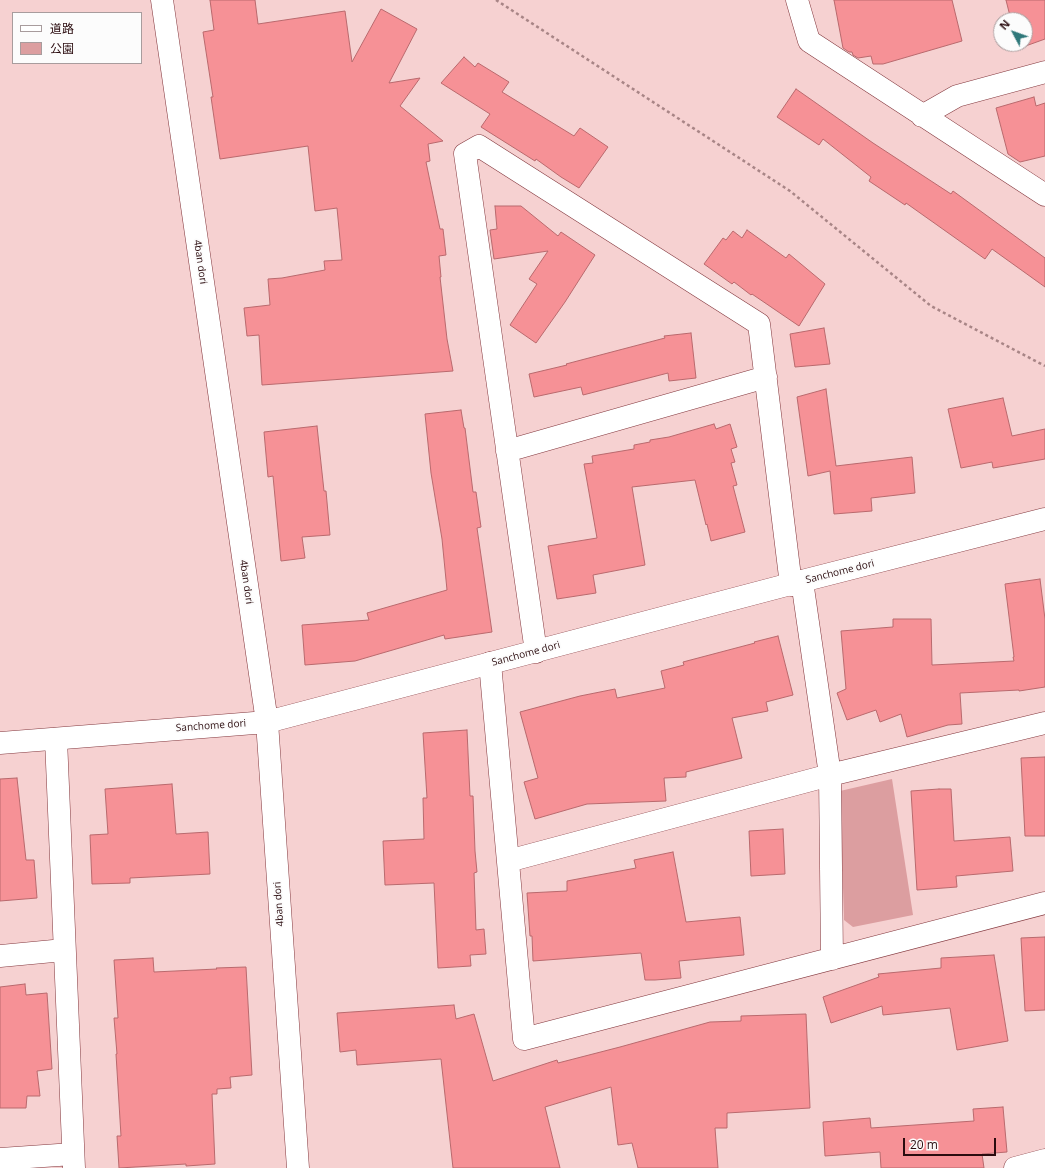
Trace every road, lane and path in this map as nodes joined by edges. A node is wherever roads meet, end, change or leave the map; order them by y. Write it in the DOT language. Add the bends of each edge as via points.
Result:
graph roads {
  1 [pos="162,0"];
  2 [pos="496,0"];
  3 [pos="797,0"];
  4 [pos="1045,72"];
  5 [pos="922,116"];
  6 [pos="1045,196"];
  7 [pos="1045,366"];
  8 [pos="766,377"];
  9 [pos="507,451"];
  10 [pos="1045,519"];
  11 [pos="797,583"];
  12 [pos="536,652"];
  13 [pos="490,663"];
  14 [pos="267,722"];
  15 [pos="1045,723"];
  16 [pos="56,739"];
  17 [pos="0,743"];
  18 [pos="830,775"];
  19 [pos="508,861"];
  20 [pos="1045,903"];
  21 [pos="64,950"];
  22 [pos="0,956"];
  23 [pos="832,959"];
  24 [pos="0,1159"];
  25 [pos="1045,1160"];
  26 [pos="74,1161"];
  27 [pos="298,1168"];
  28 [pos="1015,1168"];
  1 -- 14 [label="street, 4ban dori"];
  2 -- 7 [label="path" via="790,191 931,306"];
  3 -- 5 [label="street" via="809,41"];
  4 -- 5 [label="street" via="957,96"];
  5 -- 6 [label="street"];
  8 -- 9 [label="street"];
  8 -- 9 [label="street" via="759,324 479,146 465,154"];
  8 -- 11 [label="street"];
  9 -- 12 [label="street"];
  10 -- 11 [label="street, Sanchome dori"];
  11 -- 12 [label="street, Sanchome dori"];
  11 -- 18 [label="street"];
  12 -- 13 [label="street, Sanchome dori"];
  13 -- 14 [label="street, Sanchome dori"];
  13 -- 19 [label="street"];
  14 -- 16 [label="street, Sanchome dori"];
  14 -- 27 [label="street, 4ban dori"];
  15 -- 18 [label="street"];
  16 -- 17 [label="street, Sanchome dori"];
  16 -- 21 [label="street"];
  18 -- 19 [label="street"];
  18 -- 23 [label="street"];
  19 -- 23 [label="street" via="524,1040"];
  20 -- 23 [label="street"];
  21 -- 22 [label="street"];
  21 -- 26 [label="street"];
  24 -- 26 [label="street"];
  25 -- 28 [label="street"];
}
